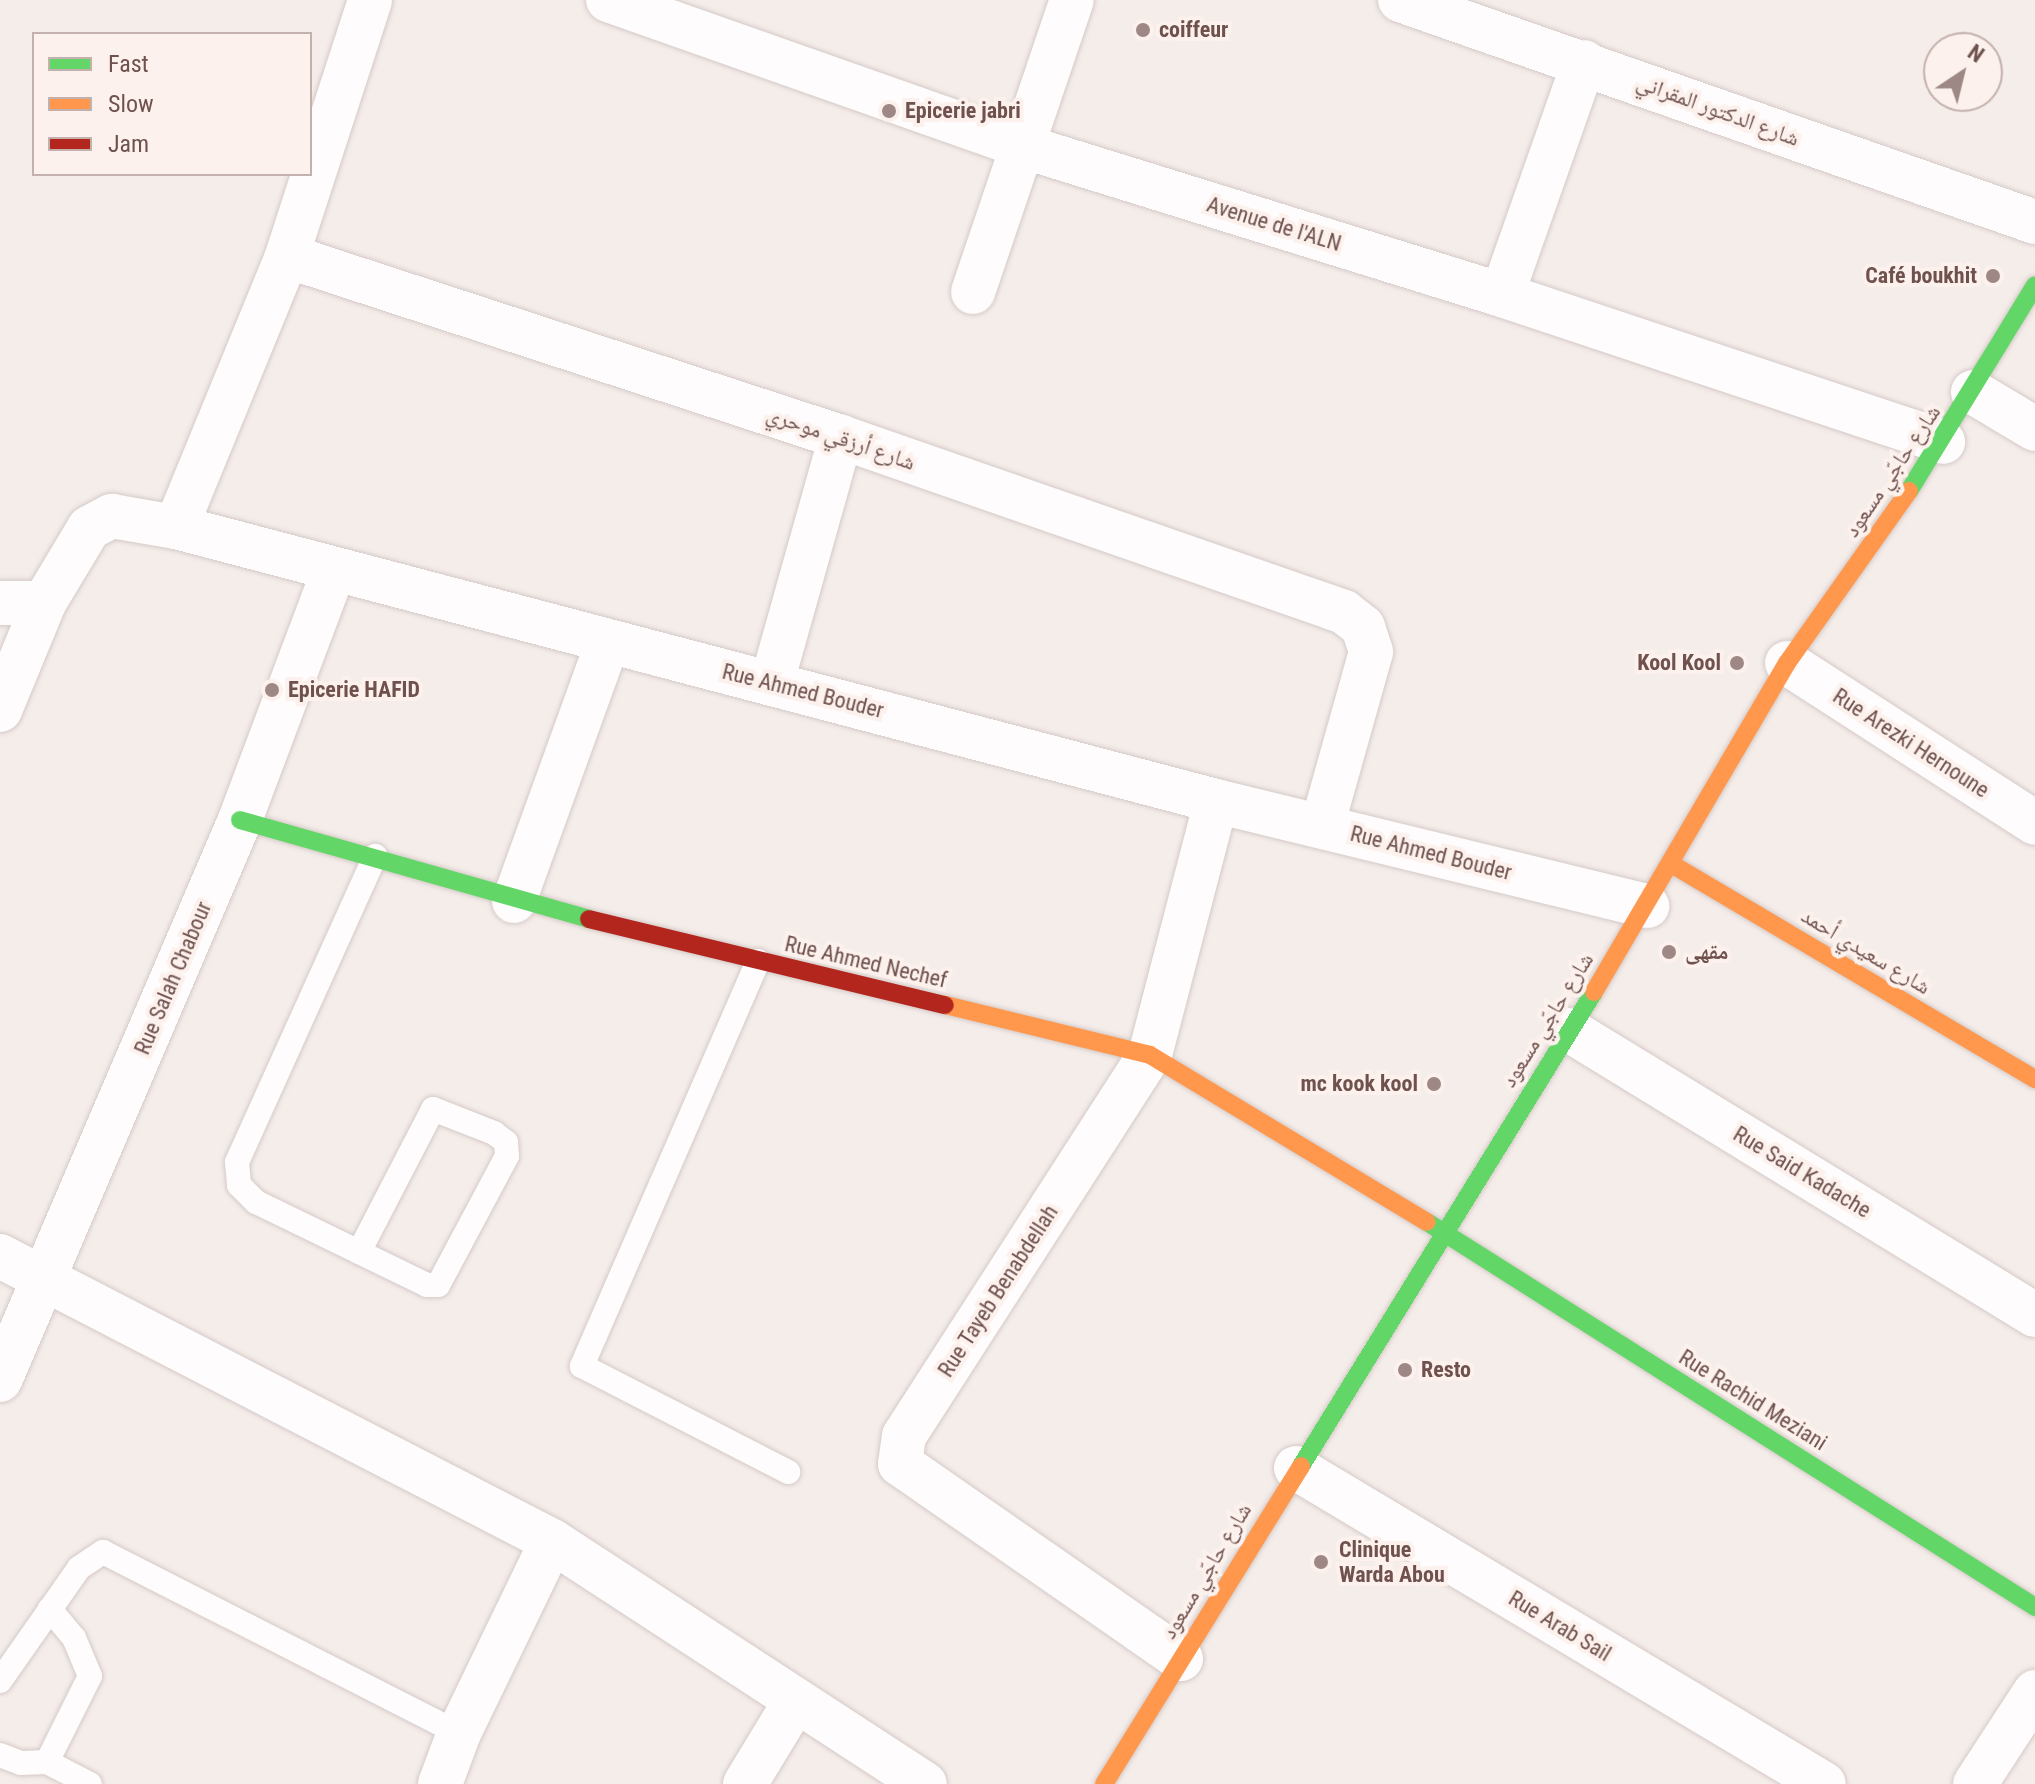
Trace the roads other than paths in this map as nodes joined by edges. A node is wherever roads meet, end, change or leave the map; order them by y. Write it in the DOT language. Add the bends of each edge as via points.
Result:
graph roads {
  1 [pos="370,0"];
  2 [pos="608,0"];
  3 [pos="1072,0"];
  4 [pos="1400,0"];
  5 [pos="1584,62"];
  6 [pos="1022,146"];
  7 [pos="2035,222"];
  8 [pos="287,256"];
  9 [pos="2035,285"];
  10 [pos="973,292"];
  11 [pos="1502,295"];
  12 [pos="1973,392"];
  13 [pos="2035,429"];
  14 [pos="841,437"];
  15 [pos="1943,442"];
  16 [pos="176,527"];
  17 [pos="334,570"];
  18 [pos="0,603"];
  19 [pos="44,603"];
  20 [pos="607,644"];
  21 [pos="1787,663"];
  22 [pos="772,682"];
  23 [pos="0,710"];
  24 [pos="1216,801"];
  25 [pos="240,820"];
  26 [pos="2035,823"];
  27 [pos="1322,826"];
  28 [pos="375,856"];
  29 [pos="1673,865"];
  30 [pos="514,901"];
  31 [pos="1647,906"];
  32 [pos="758,961"];
  33 [pos="1569,1030"];
  34 [pos="1150,1055"];
  35 [pos="2035,1079"];
  36 [pos="1445,1233"];
  37 [pos="359,1252"];
  38 [pos="0,1256"];
  39 [pos="46,1277"];
  40 [pos="2035,1315"];
  41 [pos="0,1380"];
  42 [pos="1296,1468"];
  43 [pos="788,1472"];
  44 [pos="552,1541"];
  45 [pos="2035,1607"];
  46 [pos="50,1609"];
  47 [pos="1181,1659"];
  48 [pos="0,1681"];
  49 [pos="2035,1692"];
  50 [pos="796,1700"];
  51 [pos="459,1733"];
  52 [pos="0,1755"];
  53 [pos="47,1762"];
  54 [pos="90,1784"];
  55 [pos="440,1784"];
  56 [pos="745,1784"];
  57 [pos="925,1784"];
  58 [pos="1104,1784"];
  59 [pos="1824,1784"];
  60 [pos="1975,1784"];
  1 -- 8 [label="street"];
  2 -- 6 [label="street, Avenue de l'ALN"];
  3 -- 6 [label="street"];
  4 -- 5 [label="street, شارع الدكتور المقراني"];
  5 -- 7 [label="street, شارع الدكتور المقراني"];
  5 -- 11 [label="street"];
  6 -- 10 [label="street"];
  6 -- 11 [label="street, Avenue de l'ALN"];
  8 -- 14 [label="street, شارع أرزقي موحري"];
  8 -- 16 [label="street"];
  9 -- 12 [label="street, شارع حاجّي مسعود"];
  11 -- 15 [label="street, Avenue de l'ALN"];
  12 -- 13 [label="street"];
  12 -- 15 [label="street, شارع حاجّي مسعود"];
  14 -- 22 [label="street"];
  14 -- 27 [label="street, شارع أرزقي موحري" via="1344,612 1363,627 1371,652"];
  15 -- 21 [label="street, شارع حاجّي مسعود"];
  16 -- 17 [label="street, Rue Ahmed Bouder"];
  16 -- 19 [label="street, Rue Ahmed Bouder" via="112,516 89,528"];
  17 -- 20 [label="street, Rue Ahmed Bouder"];
  17 -- 25 [label="street, Rue Salah Chabour"];
  18 -- 19 [label="street"];
  19 -- 23 [label="street, Rue Ahmed Bouder"];
  20 -- 22 [label="street, Rue Ahmed Bouder"];
  20 -- 30 [label="street"];
  21 -- 26 [label="street, Rue Arezki Hernoune"];
  21 -- 29 [label="street, شارع حاجّي مسعود"];
  22 -- 24 [label="street, Rue Ahmed Bouder"];
  24 -- 27 [label="street, Rue Ahmed Bouder"];
  24 -- 34 [label="street, Rue Tayeb Benabdellah"];
  25 -- 28 [label="street, Rue Ahmed Nechef"];
  25 -- 39 [label="street, Rue Salah Chabour"];
  27 -- 31 [label="street, Rue Ahmed Bouder"];
  28 -- 30 [label="street, Rue Ahmed Nechef"];
  28 -- 37 [label="lane" via="237,1162 239,1185 256,1202"];
  29 -- 31 [label="street, شارع حاجّي مسعود"];
  29 -- 35 [label="street, شارع سعيدي أحمد"];
  30 -- 32 [label="street, Rue Ahmed Nechef"];
  31 -- 33 [label="street, شارع حاجّي مسعود"];
  32 -- 34 [label="street, Rue Ahmed Nechef"];
  32 -- 43 [label="lane" via="582,1366"];
  33 -- 36 [label="street, شارع حاجّي مسعود"];
  33 -- 40 [label="street, Rue Said Kadache"];
  34 -- 36 [label="street, Rue Ahmed Nechef"];
  34 -- 47 [label="street, Rue Tayeb Benabdellah" via="904,1436 900,1464"];
  36 -- 42 [label="street, شارع حاجّي مسعود"];
  36 -- 45 [label="street, Rue Rachid Meziani"];
  37 -- 37 [label="lane" via="433,1109 506,1142 507,1156 438,1285 427,1285"];
  38 -- 39 [label="street"];
  39 -- 41 [label="street, Rue Salah Chabour"];
  39 -- 44 [label="street"];
  42 -- 47 [label="street, شارع حاجّي مسعود"];
  42 -- 59 [label="street, Rue Arab Sail"];
  44 -- 50 [label="street"];
  44 -- 51 [label="street"];
  46 -- 48 [label="lane"];
  46 -- 51 [label="lane" via="79,1568 103,1552"];
  46 -- 53 [label="lane" via="74,1638 90,1676"];
  47 -- 58 [label="street, شارع حاجّي مسعود"];
  49 -- 60 [label="street"];
  50 -- 56 [label="street"];
  50 -- 57 [label="street"];
  51 -- 55 [label="street"];
  52 -- 53 [label="lane" via="21,1763"];
  53 -- 54 [label="lane"];
}
